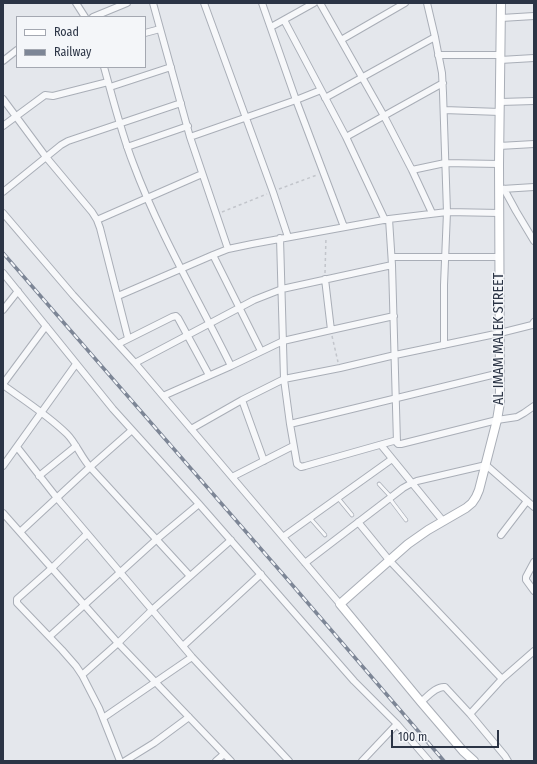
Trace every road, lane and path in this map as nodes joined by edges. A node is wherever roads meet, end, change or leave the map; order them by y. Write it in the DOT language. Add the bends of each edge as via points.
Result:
graph roads {
  1 [pos="76,3"];
  2 [pos="106,3"];
  3 [pos="127,3"];
  4 [pos="153,3"];
  5 [pos="204,3"];
  6 [pos="262,3"];
  7 [pos="320,3"];
  8 [pos="405,3"];
  9 [pos="428,3"];
  10 [pos="501,3"];
  11 [pos="312,4"];
  12 [pos="111,10"];
  13 [pos="84,16"];
  14 [pos="96,16"];
  15 [pos="534,16"];
  16 [pos="501,18"];
  17 [pos="284,20"];
  18 [pos="270,27"];
  19 [pos="160,29"];
  20 [pos="146,33"];
  21 [pos="435,38"];
  22 [pos="341,40"];
  23 [pos="16,51"];
  24 [pos="438,55"];
  25 [pos="500,58"];
  26 [pos="534,58"];
  27 [pos="3,61"];
  28 [pos="171,67"];
  29 [pos="104,68"];
  30 [pos="362,78"];
  31 [pos="443,83"];
  32 [pos="109,84"];
  33 [pos="321,90"];
  34 [pos="325,98"];
  35 [pos="3,99"];
  36 [pos="296,100"];
  37 [pos="534,101"];
  38 [pos="500,102"];
  39 [pos="181,103"];
  40 [pos="444,110"];
  41 [pos="500,112"];
  42 [pos="15,116"];
  43 [pos="384,116"];
  44 [pos="246,118"];
  45 [pos="120,124"];
  46 [pos="3,126"];
  47 [pos="188,126"];
  48 [pos="190,137"];
  49 [pos="346,137"];
  50 [pos="534,144"];
  51 [pos="500,146"];
  52 [pos="127,147"];
  53 [pos="46,157"];
  54 [pos="445,163"];
  55 [pos="499,164"];
  56 [pos="412,170"];
  57 [pos="202,174"];
  58 [pos="534,187"];
  59 [pos="502,189"];
  60 [pos="3,192"];
  61 [pos="147,197"];
  62 [pos="447,212"];
  63 [pos="3,213"];
  64 [pos="432,213"];
  65 [pos="500,213"];
  66 [pos="387,219"];
  67 [pos="97,220"];
  68 [pos="344,227"];
  69 [pos="326,230"];
  70 [pos="288,237"];
  71 [pos="280,238"];
  72 [pos="534,241"];
  73 [pos="228,249"];
  74 [pos="213,255"];
  75 [pos="392,257"];
  76 [pos="446,257"];
  77 [pos="500,257"];
  78 [pos="392,265"];
  79 [pos="182,269"];
  80 [pos="3,273"];
  81 [pos="325,279"];
  82 [pos="282,288"];
  83 [pos="18,291"];
  84 [pos="118,296"];
  85 [pos="240,308"];
  86 [pos="3,310"];
  87 [pos="394,316"];
  88 [pos="534,322"];
  89 [pos="210,324"];
  90 [pos="46,326"];
  91 [pos="331,330"];
  92 [pos="500,333"];
  93 [pos="188,336"];
  94 [pos="128,338"];
  95 [pos="283,341"];
  96 [pos="118,344"];
  97 [pos="444,345"];
  98 [pos="261,351"];
  99 [pos="395,355"];
  100 [pos="135,363"];
  101 [pos="76,364"];
  102 [pos="231,366"];
  103 [pos="340,368"];
  104 [pos="500,373"];
  105 [pos="209,375"];
  106 [pos="284,379"];
  107 [pos="3,385"];
  108 [pos="163,396"];
  109 [pos="396,398"];
  110 [pos="242,400"];
  111 [pos="534,406"];
  112 [pos="41,412"];
  113 [pos="497,420"];
  114 [pos="290,424"];
  115 [pos="191,429"];
  116 [pos="132,430"];
  117 [pos="397,440"];
  118 [pos="381,445"];
  119 [pos="76,446"];
  120 [pos="293,446"];
  121 [pos="17,447"];
  122 [pos="392,458"];
  123 [pos="264,461"];
  124 [pos="486,465"];
  125 [pos="3,466"];
  126 [pos="90,467"];
  127 [pos="39,476"];
  128 [pos="232,477"];
  129 [pos="412,483"];
  130 [pos="379,484"];
  131 [pos="57,498"];
  132 [pos="338,498"];
  133 [pos="390,498"];
  134 [pos="527,501"];
  135 [pos="199,504"];
  136 [pos="534,507"];
  137 [pos="3,513"];
  138 [pos="352,515"];
  139 [pos="310,518"];
  140 [pos="406,520"];
  141 [pos="443,521"];
  142 [pos="358,522"];
  143 [pos="20,532"];
  144 [pos="88,534"];
  145 [pos="325,535"];
  146 [pos="501,535"];
  147 [pos="283,537"];
  148 [pos="157,539"];
  149 [pos="230,540"];
  150 [pos="389,560"];
  151 [pos="534,562"];
  152 [pos="304,563"];
  153 [pos="52,568"];
  154 [pos="120,572"];
  155 [pos="261,574"];
  156 [pos="190,576"];
  157 [pos="534,591"];
  158 [pos="85,604"];
  159 [pos="340,604"];
  160 [pos="152,610"];
  161 [pos="50,636"];
  162 [pos="118,643"];
  163 [pos="183,646"];
  164 [pos="534,651"];
  165 [pos="192,657"];
  166 [pos="82,675"];
  167 [pos="502,679"];
  168 [pos="156,682"];
  169 [pos="421,702"];
  170 [pos="470,714"];
  171 [pos="189,717"];
  172 [pos="103,718"];
  173 [pos="397,724"];
  174 [pos="224,754"];
  175 [pos="120,761"];
  176 [pos="125,761"];
  177 [pos="216,761"];
  178 [pos="231,761"];
  179 [pos="289,761"];
  180 [pos="362,761"];
  181 [pos="429,761"];
  182 [pos="474,761"];
  183 [pos="508,761"];
  1 -- 13 [label="street"];
  2 -- 12 [label="street"];
  3 -- 12 [label="street"];
  4 -- 19 [label="street"];
  5 -- 44 [label="street"];
  6 -- 18 [label="street"];
  7 -- 22 [label="street"];
  8 -- 22 [label="street"];
  9 -- 21 [label="street"];
  10 -- 16 [label="street, AL IMAM MALEK STREET"];
  11 -- 17 [label="street"];
  12 -- 14 [label="street"];
  15 -- 16 [label="street"];
  16 -- 25 [label="street, AL IMAM MALEK STREET"];
  17 -- 18 [label="street"];
  17 -- 33 [label="street"];
  18 -- 36 [label="street"];
  19 -- 20 [label="street"];
  19 -- 28 [label="street"];
  21 -- 24 [label="street"];
  21 -- 30 [label="street"];
  22 -- 30 [label="street"];
  23 -- 27 [label="street"];
  24 -- 25 [label="street"];
  24 -- 31 [label="street"];
  25 -- 26 [label="street"];
  25 -- 38 [label="street, AL IMAM MALEK STREET"];
  28 -- 32 [label="street"];
  28 -- 39 [label="street"];
  29 -- 32 [label="street"];
  30 -- 34 [label="street"];
  30 -- 43 [label="street"];
  31 -- 40 [label="street"];
  31 -- 43 [label="street"];
  32 -- 42 [label="street" via="53,96 44,95"];
  32 -- 45 [label="street"];
  33 -- 34 [label="street"];
  33 -- 36 [label="street"];
  34 -- 49 [label="street"];
  35 -- 42 [label="street"];
  36 -- 44 [label="street"];
  36 -- 68 [label="street"];
  37 -- 38 [label="street"];
  38 -- 41 [label="street, AL IMAM MALEK STREET"];
  39 -- 45 [label="street"];
  39 -- 47 [label="street"];
  40 -- 41 [label="street"];
  40 -- 54 [label="street"];
  41 -- 51 [label="street, AL IMAM MALEK STREET"];
  42 -- 46 [label="street"];
  42 -- 53 [label="street"];
  43 -- 49 [label="street"];
  43 -- 56 [label="street"];
  44 -- 48 [label="street"];
  44 -- 70 [label="street"];
  45 -- 52 [label="street"];
  45 -- 53 [label="street" via="68,141"];
  47 -- 48 [label="street"];
  47 -- 52 [label="street"];
  48 -- 57 [label="street"];
  49 -- 66 [label="street"];
  50 -- 51 [label="street"];
  51 -- 55 [label="street, AL IMAM MALEK STREET"];
  52 -- 61 [label="street"];
  53 -- 60 [label="street"];
  53 -- 67 [label="street"];
  54 -- 55 [label="street"];
  54 -- 56 [label="street"];
  54 -- 62 [label="street"];
  55 -- 59 [label="street, AL IMAM MALEK STREET"];
  56 -- 64 [label="street"];
  57 -- 61 [label="street"];
  57 -- 73 [label="street"];
  58 -- 59 [label="street"];
  59 -- 65 [label="street, AL IMAM MALEK STREET"];
  59 -- 72 [label="street"];
  61 -- 67 [label="street"];
  61 -- 79 [label="street"];
  62 -- 64 [label="street"];
  62 -- 65 [label="street"];
  62 -- 76 [label="street"];
  63 -- 96 [label="street"];
  64 -- 66 [label="street"];
  65 -- 77 [label="street, AL IMAM MALEK STREET"];
  66 -- 68 [label="street"];
  66 -- 75 [label="street"];
  67 -- 84 [label="street"];
  68 -- 69 [label="street"];
  69 -- 70 [label="street"];
  69 -- 81 [label="path"];
  70 -- 71 [label="street"];
  71 -- 73 [label="street"];
  71 -- 82 [label="street"];
  73 -- 74 [label="street"];
  74 -- 79 [label="street"];
  74 -- 85 [label="street"];
  75 -- 76 [label="street"];
  75 -- 78 [label="street"];
  76 -- 77 [label="street"];
  76 -- 97 [label="street"];
  77 -- 92 [label="street, AL IMAM MALEK STREET"];
  78 -- 81 [label="street"];
  78 -- 87 [label="street"];
  79 -- 84 [label="street"];
  79 -- 89 [label="street"];
  80 -- 83 [label="street"];
  81 -- 82 [label="street"];
  81 -- 91 [label="street"];
  82 -- 85 [label="street"];
  82 -- 95 [label="street"];
  83 -- 86 [label="street"];
  83 -- 90 [label="street"];
  84 -- 94 [label="street"];
  85 -- 89 [label="street"];
  85 -- 98 [label="street"];
  87 -- 91 [label="street"];
  87 -- 99 [label="street"];
  88 -- 92 [label="street" via="532,325"];
  89 -- 93 [label="street"];
  89 -- 102 [label="street"];
  90 -- 101 [label="street"];
  90 -- 107 [label="street"];
  91 -- 95 [label="street"];
  91 -- 103 [label="path"];
  92 -- 97 [label="street"];
  92 -- 104 [label="street, AL IMAM MALEK STREET"];
  93 -- 94 [label="street" via="174,316"];
  93 -- 100 [label="street"];
  93 -- 105 [label="street"];
  94 -- 96 [label="street"];
  95 -- 98 [label="street"];
  95 -- 106 [label="street"];
  96 -- 100 [label="street"];
  97 -- 99 [label="street"];
  98 -- 102 [label="street"];
  99 -- 103 [label="street"];
  99 -- 109 [label="street"];
  100 -- 108 [label="street"];
  101 -- 112 [label="street"];
  101 -- 116 [label="street"];
  102 -- 105 [label="street"];
  103 -- 106 [label="street"];
  104 -- 109 [label="street"];
  104 -- 113 [label="street, AL IMAM MALEK STREET"];
  105 -- 108 [label="street"];
  106 -- 110 [label="street"];
  106 -- 114 [label="street"];
  107 -- 112 [label="street"];
  108 -- 115 [label="street"];
  109 -- 114 [label="street"];
  109 -- 117 [label="street"];
  110 -- 115 [label="street"];
  110 -- 123 [label="street"];
  111 -- 113 [label="street" via="517,417"];
  112 -- 119 [label="street" via="68,434"];
  112 -- 121 [label="street"];
  113 -- 117 [label="street" via="402,444 398,444"];
  113 -- 124 [label="street, AL IMAM MALEK STREET"];
  114 -- 120 [label="street"];
  115 -- 128 [label="street"];
  116 -- 126 [label="street"];
  116 -- 135 [label="street"];
  117 -- 118 [label="street"];
  118 -- 120 [label="street" via="301,467 297,464"];
  118 -- 122 [label="street"];
  119 -- 126 [label="street"];
  119 -- 127 [label="street"];
  120 -- 123 [label="street"];
  121 -- 125 [label="street"];
  121 -- 127 [label="street"];
  122 -- 129 [label="street"];
  122 -- 132 [label="street"];
  123 -- 128 [label="street"];
  124 -- 129 [label="street"];
  124 -- 134 [label="street"];
  124 -- 141 [label="street, AL IMAM MALEK STREET" via="479,490 472,503"];
  126 -- 131 [label="street"];
  126 -- 148 [label="street"];
  127 -- 131 [label="street"];
  128 -- 147 [label="street"];
  129 -- 133 [label="street"];
  129 -- 141 [label="street"];
  130 -- 133 [label="lane"];
  131 -- 143 [label="street"];
  131 -- 144 [label="street"];
  132 -- 138 [label="lane"];
  132 -- 139 [label="street"];
  133 -- 140 [label="lane"];
  133 -- 142 [label="street"];
  134 -- 136 [label="street"];
  134 -- 146 [label="street"];
  135 -- 148 [label="street"];
  135 -- 149 [label="street"];
  137 -- 143 [label="street"];
  139 -- 145 [label="lane"];
  139 -- 147 [label="street"];
  141 -- 150 [label="street, AL IMAM MALEK STREET"];
  142 -- 150 [label="street"];
  142 -- 152 [label="street"];
  143 -- 153 [label="street"];
  144 -- 153 [label="street"];
  144 -- 154 [label="street"];
  147 -- 152 [label="street"];
  148 -- 154 [label="street"];
  148 -- 156 [label="street"];
  149 -- 155 [label="street"];
  149 -- 156 [label="street"];
  150 -- 159 [label="street, AL IMAM MALEK STREET"];
  150 -- 167 [label="street"];
  151 -- 157 [label="street" via="526,580"];
  152 -- 159 [label="street"];
  153 -- 158 [label="street"];
  153 -- 161 [label="street" via="17,599 18,604"];
  154 -- 158 [label="street"];
  154 -- 160 [label="street"];
  155 -- 163 [label="street"];
  155 -- 173 [label="street" via="354,681"];
  156 -- 160 [label="street"];
  158 -- 161 [label="street"];
  158 -- 162 [label="street"];
  159 -- 169 [label="street"];
  160 -- 162 [label="street"];
  160 -- 163 [label="street"];
  161 -- 166 [label="street"];
  162 -- 166 [label="street"];
  162 -- 168 [label="street"];
  163 -- 165 [label="street"];
  164 -- 167 [label="street"];
  165 -- 168 [label="street"];
  165 -- 179 [label="street"];
  166 -- 172 [label="street"];
  167 -- 170 [label="street"];
  168 -- 171 [label="street"];
  168 -- 172 [label="street"];
  169 -- 170 [label="street" via="443,686"];
  169 -- 182 [label="street"];
  170 -- 183 [label="street"];
  171 -- 174 [label="street"];
  171 -- 176 [label="street"];
  172 -- 175 [label="street"];
  173 -- 180 [label="street"];
  173 -- 181 [label="street"];
  174 -- 177 [label="street"];
  174 -- 178 [label="street"];
}
